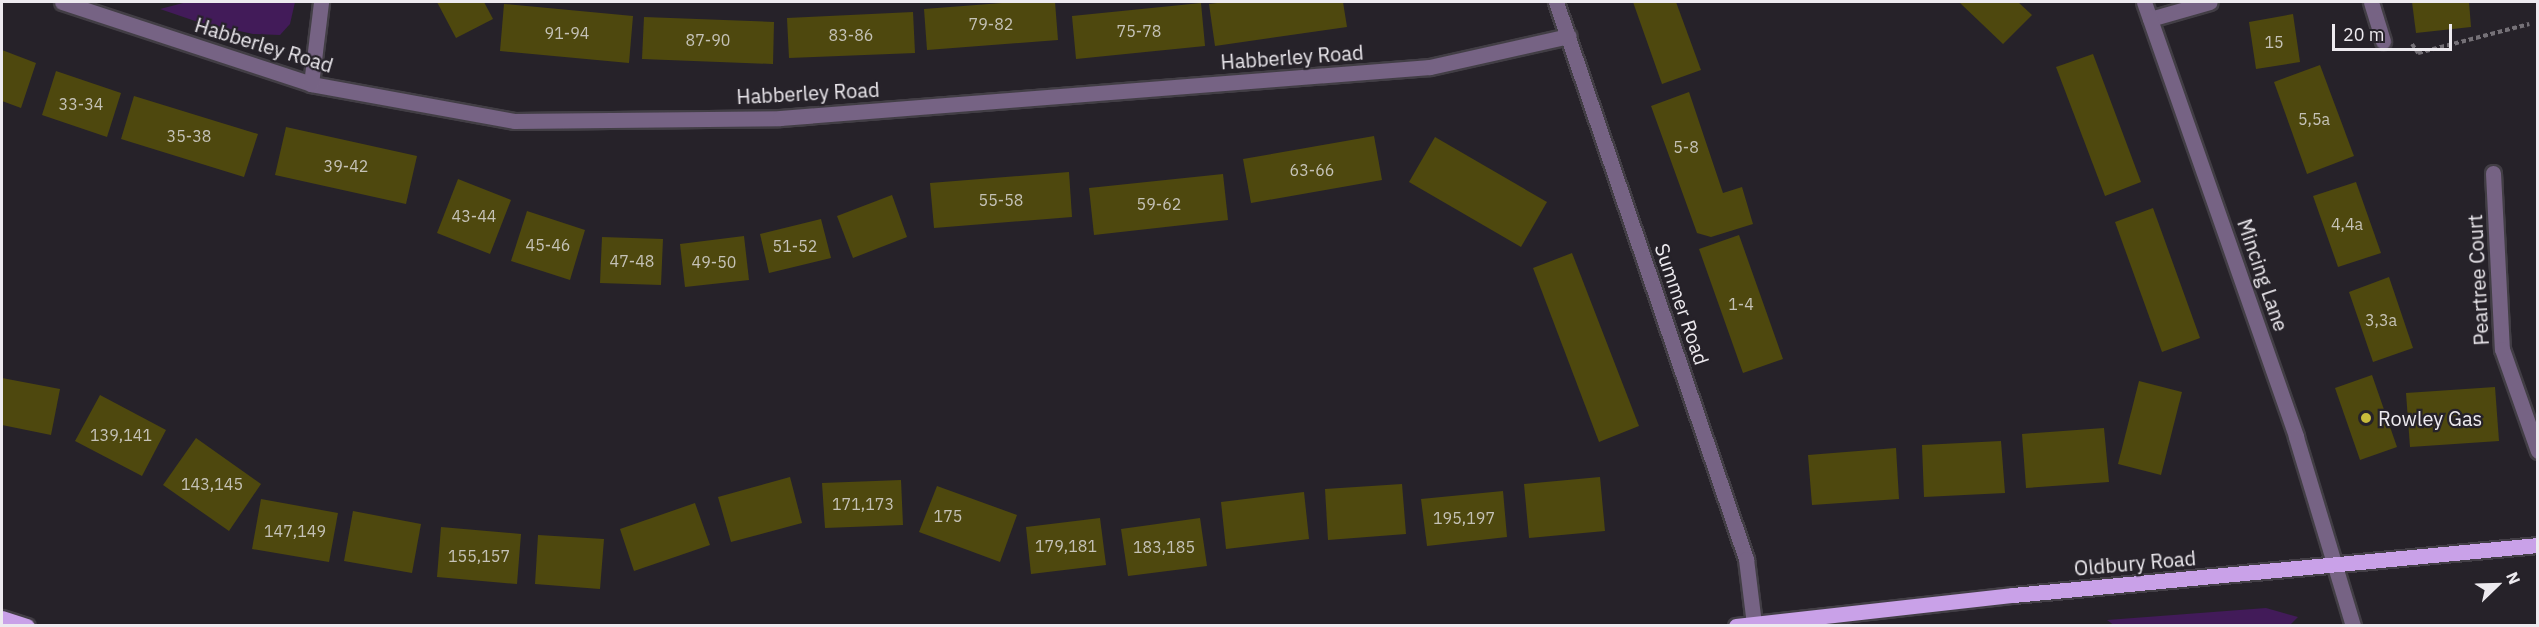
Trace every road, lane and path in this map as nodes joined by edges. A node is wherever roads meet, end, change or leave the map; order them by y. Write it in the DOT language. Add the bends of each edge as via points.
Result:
graph roads {
  1 [pos="62,2"];
  2 [pos="321,2"];
  3 [pos="1556,2"];
  4 [pos="2144,2"];
  5 [pos="2210,2"];
  6 [pos="2372,2"];
  7 [pos="2150,20"];
  8 [pos="2529,24"];
  9 [pos="1569,36"];
  10 [pos="2408,37"];
  11 [pos="2383,41"];
  12 [pos="311,84"];
  13 [pos="2493,173"];
  14 [pos="2538,451"];
  15 [pos="2538,545"];
  16 [pos="2335,564"];
  17 [pos="2,618"];
  18 [pos="1754,624"];
  19 [pos="27,626"];
  20 [pos="1736,626"];
  21 [pos="2353,626"];
  1 -- 12 [label="street, Habberley Road"];
  2 -- 12 [label="street"];
  3 -- 9 [label="street, Summer Road"];
  4 -- 7 [label="street, Mincing Lane"];
  5 -- 7 [label="street"];
  6 -- 11 [label="street"];
  7 -- 16 [label="street, Mincing Lane" via="2249,297"];
  8 -- 10 [label="path" via="2418,53"];
  9 -- 12 [label="street, Habberley Road" via="1430,67 780,118 514,121"];
  9 -- 18 [label="street, Summer Road" via="1746,559"];
  13 -- 14 [label="street, Peartree Court" via="2502,349"];
  15 -- 16 [label="main road, Oldbury Road"];
  16 -- 18 [label="main road, Oldbury Road"];
  16 -- 21 [label="street, Mincing Lane"];
  17 -- 19 [label="main road"];
  18 -- 20 [label="main road, Oldbury Road"];
}
